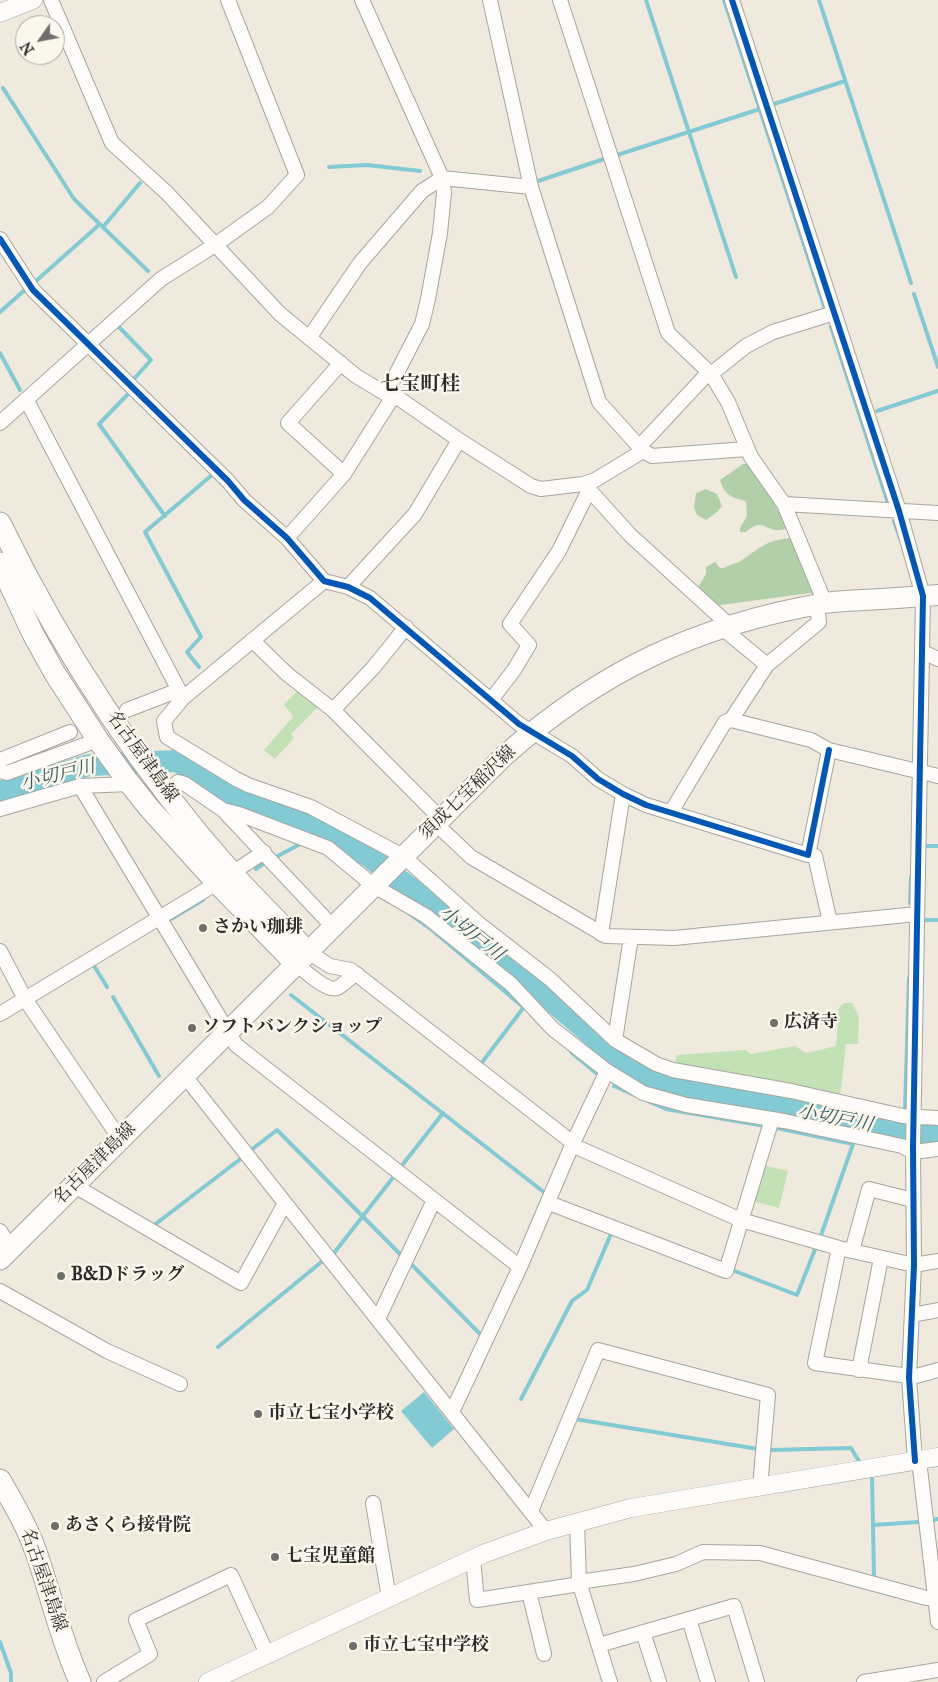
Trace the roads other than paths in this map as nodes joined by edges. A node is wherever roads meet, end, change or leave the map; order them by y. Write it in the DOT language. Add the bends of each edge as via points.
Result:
graph roads {
  1 [pos="33,0"];
  2 [pos="51,0"];
  3 [pos="228,0"];
  4 [pos="362,0"];
  5 [pos="490,0"];
  6 [pos="560,0"];
  7 [pos="732,0"];
  8 [pos="0,13"];
  9 [pos="442,178"];
  10 [pos="531,187"];
  11 [pos="0,239"];
  12 [pos="215,245"];
  13 [pos="834,313"];
  14 [pos="310,338"];
  15 [pos="89,344"];
  16 [pos="341,363"];
  17 [pos="710,373"];
  18 [pos="390,394"];
  19 [pos="26,399"];
  20 [pos="0,423"];
  21 [pos="459,440"];
  22 [pos="641,449"];
  23 [pos="747,449"];
  24 [pos="344,474"];
  25 [pos="586,487"];
  26 [pos="784,504"];
  27 [pos="899,511"];
  28 [pos="938,513"];
  29 [pos="0,523"];
  30 [pos="287,538"];
  31 [pos="0,563"];
  32 [pos="324,580"];
  33 [pos="348,587"];
  34 [pos="931,596"];
  35 [pos="821,604"];
  36 [pos="725,626"];
  37 [pos="406,627"];
  38 [pos="252,640"];
  39 [pos="923,652"];
  40 [pos="938,659"];
  41 [pos="767,665"];
  42 [pos="181,694"];
  43 [pos="491,700"];
  44 [pos="127,710"];
  45 [pos="333,710"];
  46 [pos="730,720"];
  47 [pos="532,731"];
  48 [pos="70,732"];
  49 [pos="101,744"];
  50 [pos="829,750"];
  51 [pos="0,760"];
  52 [pos="0,771"];
  53 [pos="920,772"];
  54 [pos="938,776"];
  55 [pos="128,782"];
  56 [pos="159,784"];
  57 [pos="80,786"];
  58 [pos="623,794"];
  59 [pos="0,809"];
  60 [pos="223,810"];
  61 [pos="671,812"];
  62 [pos="438,822"];
  63 [pos="264,852"];
  64 [pos="808,855"];
  65 [pos="401,858"];
  66 [pos="224,878"];
  67 [pos="376,884"];
  68 [pos="917,914"];
  69 [pos="159,919"];
  70 [pos="830,922"];
  71 [pos="333,927"];
  72 [pos="601,934"];
  73 [pos="631,937"];
  74 [pos="0,951"];
  75 [pos="302,958"];
  76 [pos="357,974"];
  77 [pos="25,999"];
  78 [pos="0,1014"];
  79 [pos="228,1032"];
  80 [pos="615,1040"];
  81 [pos="607,1071"];
  82 [pos="184,1075"];
  83 [pos="938,1118"];
  84 [pos="772,1119"];
  85 [pos="913,1119"];
  86 [pos="120,1139"];
  87 [pos="573,1144"];
  88 [pos="913,1149"];
  89 [pos="938,1149"];
  90 [pos="73,1185"];
  91 [pos="434,1200"];
  92 [pos="913,1200"];
  93 [pos="285,1203"];
  94 [pos="548,1203"];
  95 [pos="742,1220"];
  96 [pos="4,1246"];
  97 [pos="845,1249"];
  98 [pos="881,1258"];
  99 [pos="938,1261"];
  100 [pos="914,1265"];
  101 [pos="520,1267"];
  102 [pos="0,1291"];
  103 [pos="938,1310"];
  104 [pos="912,1314"];
  105 [pos="378,1319"];
  106 [pos="859,1370"];
  107 [pos="938,1370"];
  108 [pos="909,1376"];
  109 [pos="180,1384"];
  110 [pos="452,1412"];
  111 [pos="938,1457"];
  112 [pos="917,1461"];
  113 [pos="1,1483"];
  114 [pos="760,1487"];
  115 [pos="373,1503"];
  116 [pos="531,1511"];
  117 [pos="577,1522"];
  118 [pos="546,1531"];
  119 [pos="473,1559"];
  120 [pos="580,1583"];
  121 [pos="529,1592"];
  122 [pos="936,1597"];
  123 [pos="389,1598"];
  124 [pos="689,1619"];
  125 [pos="938,1622"];
  126 [pos="643,1632"];
  127 [pos="599,1645"];
  128 [pos="267,1654"];
  129 [pos="544,1654"];
  130 [pos="938,1670"];
  131 [pos="80,1682"];
  132 [pos="104,1682"];
  133 [pos="208,1682"];
  134 [pos="610,1682"];
  135 [pos="659,1682"];
  136 [pos="708,1682"];
  137 [pos="758,1682"];
  138 [pos="864,1682"];
  1 -- 8 [label="street"];
  2 -- 12 [label="street" via="112,143 167,192"];
  3 -- 12 [label="street" via="297,174 268,207"];
  4 -- 9 [label="street"];
  5 -- 10 [label="street"];
  6 -- 17 [label="street" via="668,333"];
  7 -- 13 [label="street"];
  9 -- 10 [label="street"];
  9 -- 14 [label="street" via="422,191 360,263"];
  9 -- 18 [label="street" via="444,193 440,233 424,316"];
  10 -- 22 [label="street" via="599,402"];
  11 -- 15 [label="street" via="34,290"];
  12 -- 14 [label="street" via="280,314"];
  12 -- 15 [label="street" via="161,279"];
  13 -- 17 [label="street" via="774,332 746,346"];
  13 -- 27 [label="street"];
  14 -- 16 [label="street"];
  15 -- 19 [label="street"];
  15 -- 30 [label="street" via="244,500"];
  16 -- 18 [label="street"];
  16 -- 24 [label="street" via="288,423"];
  17 -- 22 [label="street"];
  17 -- 23 [label="street" via="728,402"];
  18 -- 21 [label="street"];
  18 -- 24 [label="street"];
  19 -- 20 [label="street"];
  19 -- 42 [label="street"];
  21 -- 25 [label="street" via="531,486 541,489"];
  21 -- 33 [label="street" via="415,514"];
  22 -- 23 [label="street" via="652,456"];
  22 -- 25 [label="street"];
  23 -- 26 [label="street"];
  24 -- 30 [label="street"];
  25 -- 36 [label="street" via="630,535"];
  25 -- 43 [label="street" via="559,551 510,624 529,645"];
  26 -- 27 [label="street"];
  26 -- 35 [label="street"];
  27 -- 28 [label="street"];
  27 -- 34 [label="street"];
  29 -- 56 [label="main road, 名古屋津島線" via="63,642"];
  30 -- 32 [label="street"];
  31 -- 49 [label="main road, 名古屋津島線" via="36,640"];
  32 -- 33 [label="street"];
  32 -- 38 [label="street"];
  33 -- 37 [label="street" via="370,598"];
  34 -- 35 [label="main road, 須成七宝稲沢線"];
  34 -- 39 [label="street"];
  35 -- 36 [label="main road, 須成七宝稲沢線"];
  35 -- 41 [label="street" via="819,622"];
  36 -- 41 [label="street"];
  36 -- 47 [label="main road, 須成七宝稲沢線" via="632,665 598,684"];
  37 -- 43 [label="street"];
  37 -- 45 [label="street"];
  38 -- 42 [label="street"];
  38 -- 45 [label="street"];
  39 -- 40 [label="street"];
  39 -- 53 [label="street"];
  41 -- 46 [label="street"];
  42 -- 44 [label="street"];
  42 -- 65 [label="street" via="164,721 167,737 236,779 311,806"];
  43 -- 47 [label="street"];
  45 -- 62 [label="street"];
  46 -- 50 [label="street" via="811,740"];
  46 -- 61 [label="street" via="725,722"];
  47 -- 58 [label="street" via="572,756 598,780"];
  47 -- 62 [label="main road, 須成七宝稲沢線"];
  48 -- 51 [label="street"];
  49 -- 52 [label="street" via="8,772"];
  49 -- 55 [label="main road, 名古屋津島線"];
  50 -- 53 [label="street"];
  50 -- 64 [label="street"];
  53 -- 54 [label="street"];
  53 -- 68 [label="street"];
  55 -- 57 [label="street"];
  55 -- 66 [label="main road, 名古屋津島線"];
  56 -- 60 [label="street" via="186,784"];
  56 -- 66 [label="main road, 名古屋津島線"];
  57 -- 59 [label="street"];
  57 -- 69 [label="street"];
  58 -- 61 [label="street"];
  58 -- 72 [label="street"];
  60 -- 63 [label="street"];
  60 -- 67 [label="street" via="328,848"];
  61 -- 64 [label="street"];
  62 -- 65 [label="main road, 須成七宝稲沢線"];
  62 -- 72 [label="street" via="471,857"];
  63 -- 66 [label="street"];
  63 -- 71 [label="street"];
  64 -- 70 [label="street" via="815,856"];
  65 -- 67 [label="main road, 須成七宝稲沢線"];
  65 -- 80 [label="street" via="550,980"];
  66 -- 69 [label="street"];
  66 -- 75 [label="main road, 名古屋津島線"];
  67 -- 71 [label="main road, 須成七宝稲沢線"];
  67 -- 81 [label="street" via="426,916 511,984 553,1029"];
  68 -- 70 [label="street"];
  68 -- 85 [label="street"];
  69 -- 77 [label="street"];
  69 -- 79 [label="street"];
  70 -- 73 [label="street" via="674,938"];
  71 -- 75 [label="main road, 須成七宝稲沢線"];
  72 -- 73 [label="street"];
  73 -- 80 [label="street"];
  74 -- 77 [label="street"];
  75 -- 76 [label="street"];
  75 -- 76 [label="street" via="328,988 337,988"];
  75 -- 79 [label="main road, 名古屋津島線"];
  76 -- 87 [label="street"];
  77 -- 78 [label="street"];
  77 -- 86 [label="street"];
  79 -- 82 [label="main road, 名古屋津島線"];
  79 -- 91 [label="street" via="236,1045"];
  80 -- 85 [label="street" via="673,1070 791,1091"];
  81 -- 84 [label="street" via="643,1093 665,1100"];
  81 -- 87 [label="street"];
  82 -- 86 [label="main road, 名古屋津島線"];
  82 -- 93 [label="street"];
  83 -- 85 [label="street"];
  84 -- 88 [label="street"];
  84 -- 95 [label="street"];
  85 -- 88 [label="street"];
  86 -- 90 [label="main road, 名古屋津島線"];
  87 -- 94 [label="street"];
  87 -- 95 [label="street"];
  88 -- 89 [label="street"];
  88 -- 92 [label="street"];
  90 -- 93 [label="street" via="241,1283"];
  90 -- 96 [label="main road, 名古屋津島線"];
  91 -- 101 [label="street"];
  91 -- 105 [label="street"];
  92 -- 97 [label="street" via="869,1189"];
  92 -- 100 [label="street"];
  93 -- 105 [label="street"];
  94 -- 95 [label="street" via="726,1271"];
  94 -- 101 [label="street"];
  95 -- 97 [label="street"];
  97 -- 98 [label="street"];
  97 -- 106 [label="street" via="816,1363"];
  98 -- 100 [label="street"];
  98 -- 106 [label="street"];
  99 -- 100 [label="street"];
  100 -- 104 [label="street"];
  101 -- 110 [label="street"];
  102 -- 109 [label="street" via="107,1351"];
  103 -- 104 [label="street"];
  104 -- 108 [label="street"];
  105 -- 110 [label="street"];
  106 -- 108 [label="street"];
  107 -- 108 [label="street"];
  108 -- 112 [label="street"];
  110 -- 116 [label="street"];
  111 -- 112 [label="street"];
  112 -- 114 [label="street"];
  112 -- 122 [label="street"];
  113 -- 131 [label="main road, 名古屋津島線" via="36,1550 58,1625"];
  114 -- 116 [label="street" via="768,1395 598,1350"];
  114 -- 117 [label="street" via="631,1508"];
  115 -- 123 [label="street"];
  116 -- 118 [label="street"];
  117 -- 118 [label="street"];
  117 -- 120 [label="street"];
  118 -- 119 [label="street"];
  119 -- 121 [label="street" via="477,1600"];
  119 -- 123 [label="street"];
  120 -- 121 [label="street"];
  120 -- 122 [label="street" via="676,1564 703,1552 751,1552 926,1598"];
  120 -- 127 [label="street"];
  121 -- 129 [label="street"];
  122 -- 125 [label="street"];
  123 -- 128 [label="street"];
  124 -- 126 [label="street"];
  124 -- 136 [label="street"];
  124 -- 137 [label="street" via="734,1606"];
  126 -- 127 [label="street"];
  126 -- 135 [label="street"];
  127 -- 134 [label="street"];
  128 -- 132 [label="street" via="230,1575 136,1620 150,1654"];
  128 -- 133 [label="street"];
  130 -- 138 [label="street"];
}
